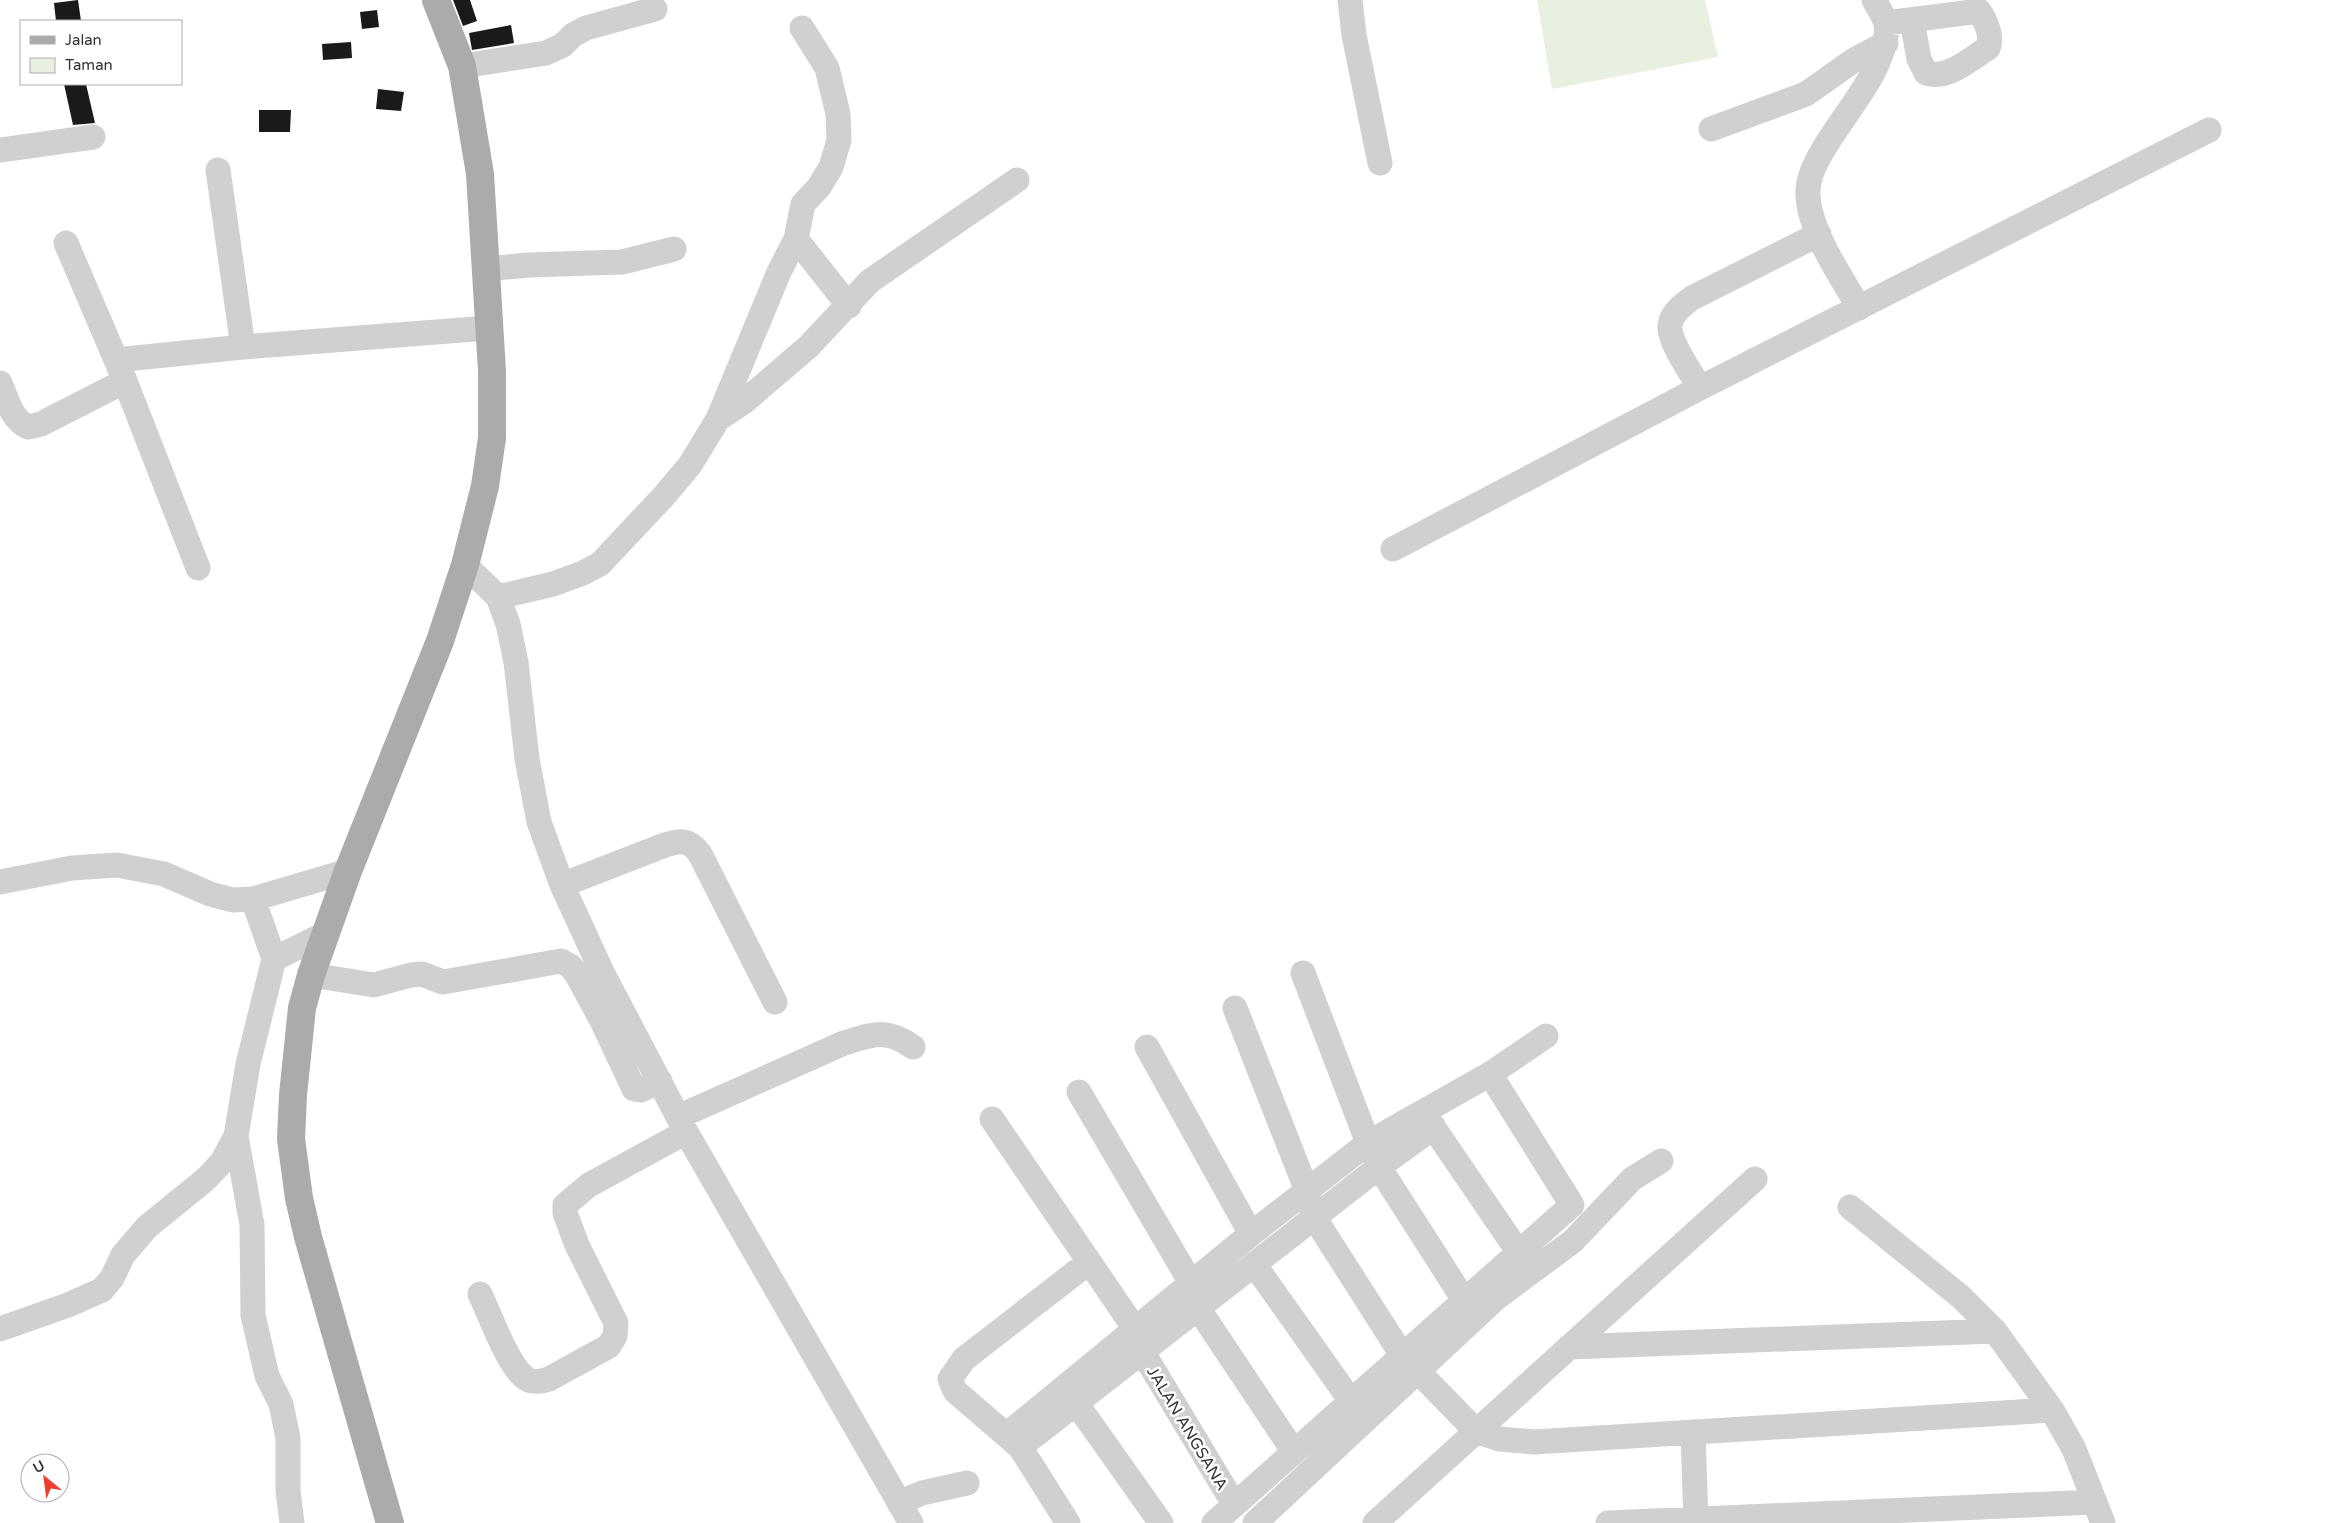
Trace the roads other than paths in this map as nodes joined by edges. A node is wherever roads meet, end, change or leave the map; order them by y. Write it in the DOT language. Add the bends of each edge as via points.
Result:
graph roads {
  1 [pos="436,0"];
  2 [pos="1350,0"];
  3 [pos="1874,0"];
  4 [pos="655,9"];
  5 [pos="1912,20"];
  6 [pos="802,28"];
  7 [pos="1886,33"];
  8 [pos="462,66"];
  9 [pos="1711,129"];
  10 [pos="2209,130"];
  11 [pos="93,137"];
  12 [pos="0,150"];
  13 [pos="1380,162"];
  14 [pos="218,170"];
  15 [pos="1017,180"];
  16 [pos="1819,234"];
  17 [pos="796,239"];
  18 [pos="66,244"];
  19 [pos="674,249"];
  20 [pos="485,270"];
  21 [pos="849,306"];
  22 [pos="1859,308"];
  23 [pos="488,328"];
  24 [pos="243,347"];
  25 [pos="121,371"];
  26 [pos="0,383"];
  27 [pos="1700,388"];
  28 [pos="718,419"];
  29 [pos="1393,549"];
  30 [pos="465,565"];
  31 [pos="198,568"];
  32 [pos="498,597"];
  33 [pos="348,871"];
  34 [pos="0,882"];
  35 [pos="562,885"];
  36 [pos="253,899"];
  37 [pos="325,934"];
  38 [pos="274,959"];
  39 [pos="1303,973"];
  40 [pos="311,975"];
  41 [pos="775,1002"];
  42 [pos="1236,1008"];
  43 [pos="1546,1036"];
  44 [pos="913,1047"];
  45 [pos="1147,1047"];
  46 [pos="1490,1074"];
  47 [pos="660,1081"];
  48 [pos="1079,1092"];
  49 [pos="992,1119"];
  50 [pos="1428,1119"];
  51 [pos="682,1125"];
  52 [pos="236,1136"];
  53 [pos="1368,1143"];
  54 [pos="1661,1161"];
  55 [pos="1379,1167"];
  56 [pos="1755,1178"];
  57 [pos="1307,1191"];
  58 [pos="1850,1207"];
  59 [pos="1314,1217"];
  60 [pos="1251,1234"];
  61 [pos="1088,1262"];
  62 [pos="1525,1262"];
  63 [pos="1254,1264"];
  64 [pos="480,1294"];
  65 [pos="1198,1298"];
  66 [pos="1464,1300"];
  67 [pos="0,1329"];
  68 [pos="1995,1331"];
  69 [pos="1139,1340"];
  70 [pos="1569,1347"];
  71 [pos="1410,1364"];
  72 [pos="1351,1401"];
  73 [pos="1076,1403"];
  74 [pos="2052,1410"];
  75 [pos="1476,1431"];
  76 [pos="1693,1432"];
  77 [pos="1013,1441"];
  78 [pos="1294,1452"];
  79 [pos="1264,1478"];
  80 [pos="967,1483"];
  81 [pos="1281,1499"];
  82 [pos="1234,1504"];
  83 [pos="2099,1512"];
  84 [pos="905,1513"];
  85 [pos="392,1520"];
  86 [pos="1696,1520"];
  87 [pos="292,1523"];
  88 [pos="1068,1523"];
  89 [pos="1161,1523"];
  90 [pos="1214,1523"];
  91 [pos="1255,1523"];
  92 [pos="1375,1523"];
  93 [pos="1608,1523"];
  1 -- 8 [label="main road"];
  2 -- 13 [label="street"];
  3 -- 7 [label="street"];
  4 -- 8 [label="street" via="586,28 546,53"];
  5 -- 7 [label="street"];
  6 -- 17 [label="street" via="827,68 838,114 839,140 831,167 803,204"];
  7 -- 9 [label="street" via="1806,94"];
  7 -- 16 [label="street" via="1875,73 1819,156 1812,172 1808,189 1809,209"];
  8 -- 20 [label="main road" via="480,174"];
  10 -- 22 [label="street"];
  11 -- 12 [label="street"];
  14 -- 24 [label="street"];
  15 -- 21 [label="street" via="870,281"];
  16 -- 22 [label="street"];
  16 -- 27 [label="street" via="1678,308 1670,326 1673,340"];
  17 -- 21 [label="street"];
  17 -- 28 [label="street"];
  18 -- 25 [label="street"];
  19 -- 20 [label="street" via="622,262"];
  20 -- 23 [label="main road"];
  21 -- 28 [label="street" via="764,386"];
  22 -- 27 [label="street"];
  23 -- 24 [label="street"];
  23 -- 30 [label="main road" via="492,438 485,486"];
  24 -- 25 [label="street"];
  25 -- 26 [label="street" via="41,424 28,427 13,413"];
  25 -- 31 [label="street"];
  27 -- 29 [label="street"];
  28 -- 32 [label="street" via="690,465 600,564 553,584"];
  30 -- 32 [label="street"];
  30 -- 33 [label="main road" via="433,659"];
  32 -- 35 [label="street" via="516,662 527,759 539,822"];
  33 -- 36 [label="street"];
  33 -- 37 [label="main road"];
  34 -- 36 [label="street" via="72,868 117,865 164,874 233,900"];
  35 -- 41 [label="street" via="665,845 682,840 688,842 700,854"];
  35 -- 47 [label="street" via="602,972"];
  36 -- 38 [label="street"];
  37 -- 38 [label="street"];
  37 -- 40 [label="main road"];
  38 -- 52 [label="street" via="248,1064"];
  39 -- 53 [label="street"];
  40 -- 47 [label="street" via="374,985 422,974 442,982 561,961 576,973 634,1089 641,1090"];
  40 -- 85 [label="main road" via="302,1008 293,1095 291,1139 294,1169 308,1237"];
  42 -- 57 [label="street"];
  43 -- 46 [label="street"];
  44 -- 51 [label="street" via="885,1033 844,1043"];
  45 -- 60 [label="street"];
  46 -- 50 [label="street"];
  46 -- 62 [label="street" via="1572,1205"];
  47 -- 51 [label="street"];
  48 -- 65 [label="street"];
  49 -- 61 [label="street, JALAN ANGSANA"];
  50 -- 53 [label="street"];
  50 -- 55 [label="street"];
  50 -- 62 [label="street"];
  51 -- 64 [label="street" via="589,1184 565,1205 578,1245 616,1323 615,1336 609,1346 549,1379 540,1382 524,1378 511,1360"];
  51 -- 84 [label="street"];
  52 -- 67 [label="street" via="222,1162 206,1179 147,1227 123,1255 102,1290"];
  52 -- 87 [label="street" via="252,1224 253,1315 267,1376 281,1404 288,1438"];
  53 -- 55 [label="street"];
  53 -- 57 [label="street"];
  54 -- 62 [label="street" via="1632,1179 1573,1241"];
  55 -- 59 [label="street"];
  55 -- 66 [label="street"];
  56 -- 70 [label="street"];
  57 -- 59 [label="street"];
  57 -- 60 [label="street"];
  58 -- 68 [label="street" via="1961,1297"];
  59 -- 63 [label="street"];
  59 -- 71 [label="street"];
  60 -- 65 [label="street"];
  61 -- 69 [label="street, JALAN ANGSANA"];
  61 -- 77 [label="street" via="964,1359 950,1379 955,1391"];
  62 -- 66 [label="street"];
  62 -- 71 [label="street" via="1495,1299"];
  63 -- 65 [label="street"];
  63 -- 72 [label="street"];
  65 -- 69 [label="street"];
  65 -- 78 [label="street"];
  66 -- 71 [label="street"];
  68 -- 70 [label="street"];
  68 -- 74 [label="street"];
  69 -- 73 [label="street"];
  69 -- 77 [label="street"];
  69 -- 82 [label="street, JALAN ANGSANA"];
  70 -- 75 [label="street"];
  71 -- 72 [label="street"];
  71 -- 75 [label="street"];
  71 -- 81 [label="street"];
  72 -- 78 [label="street"];
  73 -- 77 [label="street"];
  73 -- 89 [label="street"];
  74 -- 76 [label="street"];
  74 -- 83 [label="street" via="2074,1449"];
  75 -- 76 [label="street" via="1499,1439 1534,1442"];
  75 -- 92 [label="street"];
  76 -- 86 [label="street"];
  77 -- 88 [label="street"];
  78 -- 79 [label="street"];
  79 -- 81 [label="street"];
  79 -- 82 [label="street"];
  80 -- 84 [label="street" via="922,1493"];
  81 -- 91 [label="street"];
  82 -- 90 [label="street"];
  83 -- 86 [label="street"];
  86 -- 93 [label="street"];
}
